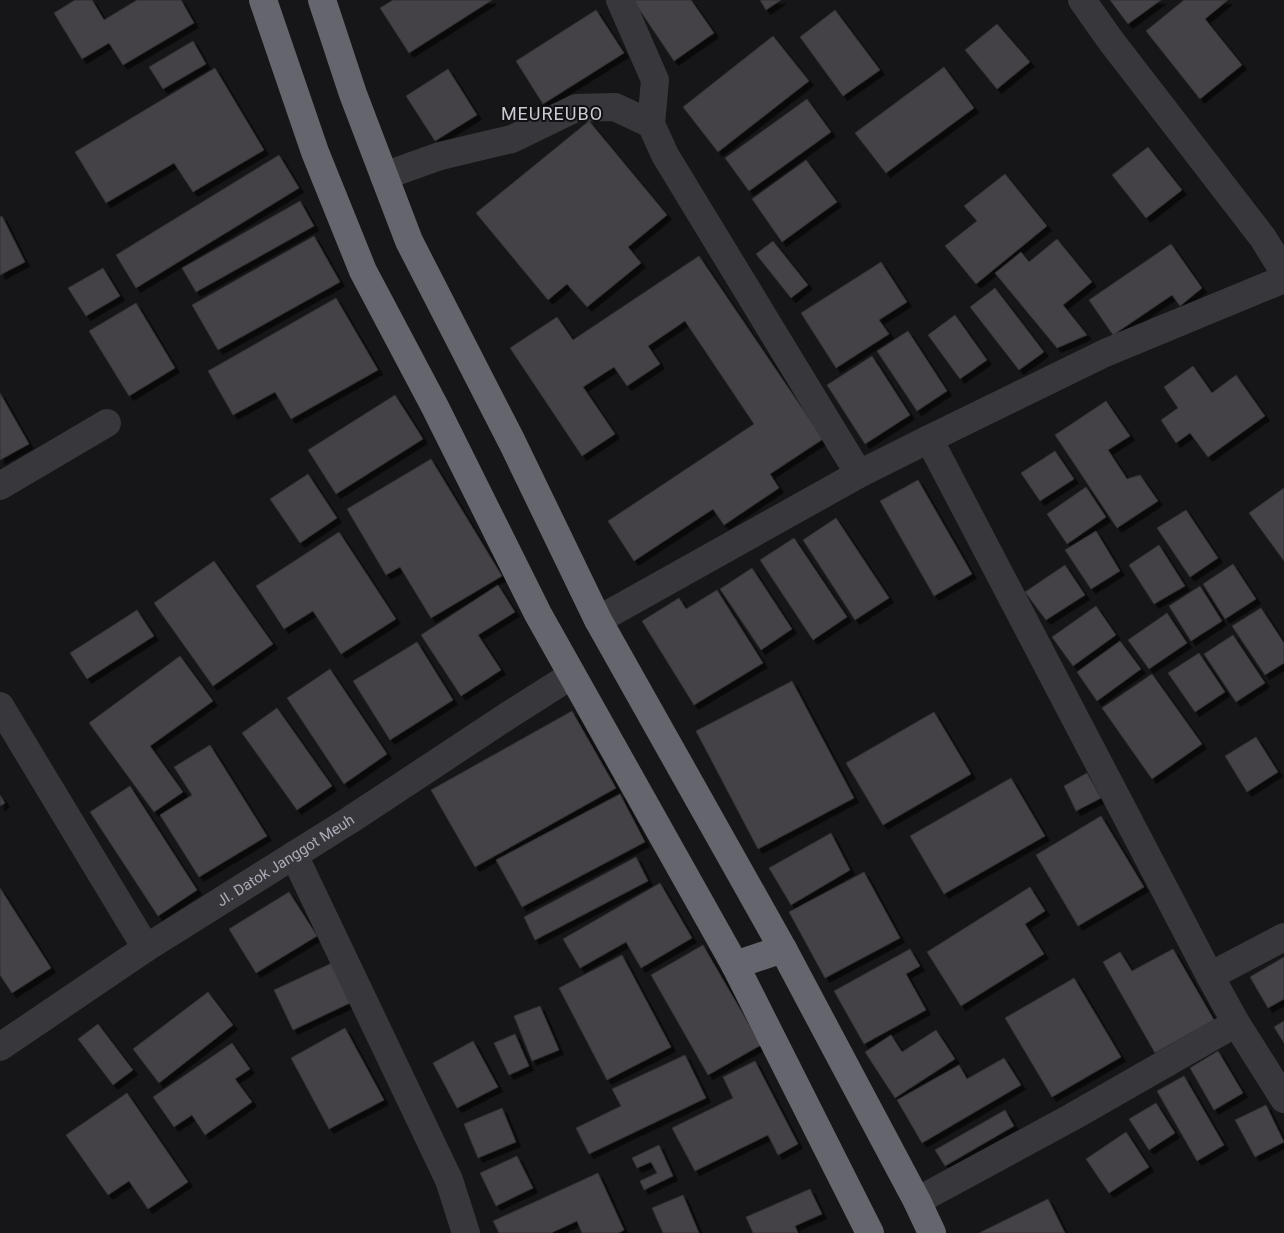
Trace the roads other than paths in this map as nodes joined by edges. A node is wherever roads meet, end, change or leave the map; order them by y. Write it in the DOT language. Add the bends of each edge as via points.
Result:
graph roads {
  1 [pos="262,0"];
  2 [pos="322,0"];
  3 [pos="620,0"];
  4 [pos="1082,0"];
  5 [pos="651,124"];
  6 [pos="384,176"];
  7 [pos="1284,272"];
  8 [pos="1284,279"];
  9 [pos="107,423"];
  10 [pos="929,439"];
  11 [pos="859,474"];
  12 [pos="0,486"];
  13 [pos="598,620"];
  14 [pos="572,675"];
  15 [pos="0,706"];
  16 [pos="294,856"];
  17 [pos="1284,937"];
  18 [pos="146,948"];
  19 [pos="783,949"];
  20 [pos="735,966"];
  21 [pos="1210,976"];
  22 [pos="1236,1023"];
  23 [pos="0,1048"];
  24 [pos="1284,1098"];
  25 [pos="917,1201"];
  26 [pos="466,1233"];
  27 [pos="870,1233"];
  28 [pos="932,1233"];
  1 -- 14 [label="highway" via="314,152 363,271"];
  2 -- 6 [label="highway"];
  3 -- 5 [label="street" via="655,80"];
  4 -- 7 [label="street" via="1263,238"];
  5 -- 6 [label="street" via="615,107 576,108 512,139 440,156"];
  5 -- 11 [label="street" via="697,210"];
  6 -- 13 [label="highway" via="409,241"];
  8 -- 10 [label="street" via="1105,353"];
  9 -- 12 [label="street"];
  10 -- 11 [label="street"];
  10 -- 21 [label="street"];
  11 -- 13 [label="street"];
  13 -- 19 [label="highway"];
  14 -- 16 [label="street, JI. Datok Janggot Meuh"];
  14 -- 20 [label="highway"];
  15 -- 18 [label="street"];
  16 -- 18 [label="street, JI. Datok Janggot Meuh"];
  16 -- 26 [label="street" via="449,1180"];
  17 -- 21 [label="street"];
  18 -- 23 [label="street, JI. Datok Janggot Meuh"];
  19 -- 20 [label="highway"];
  19 -- 25 [label="highway"];
  20 -- 27 [label="highway"];
  21 -- 22 [label="street"];
  22 -- 24 [label="street"];
  22 -- 25 [label="street"];
  25 -- 28 [label="highway"];
}
